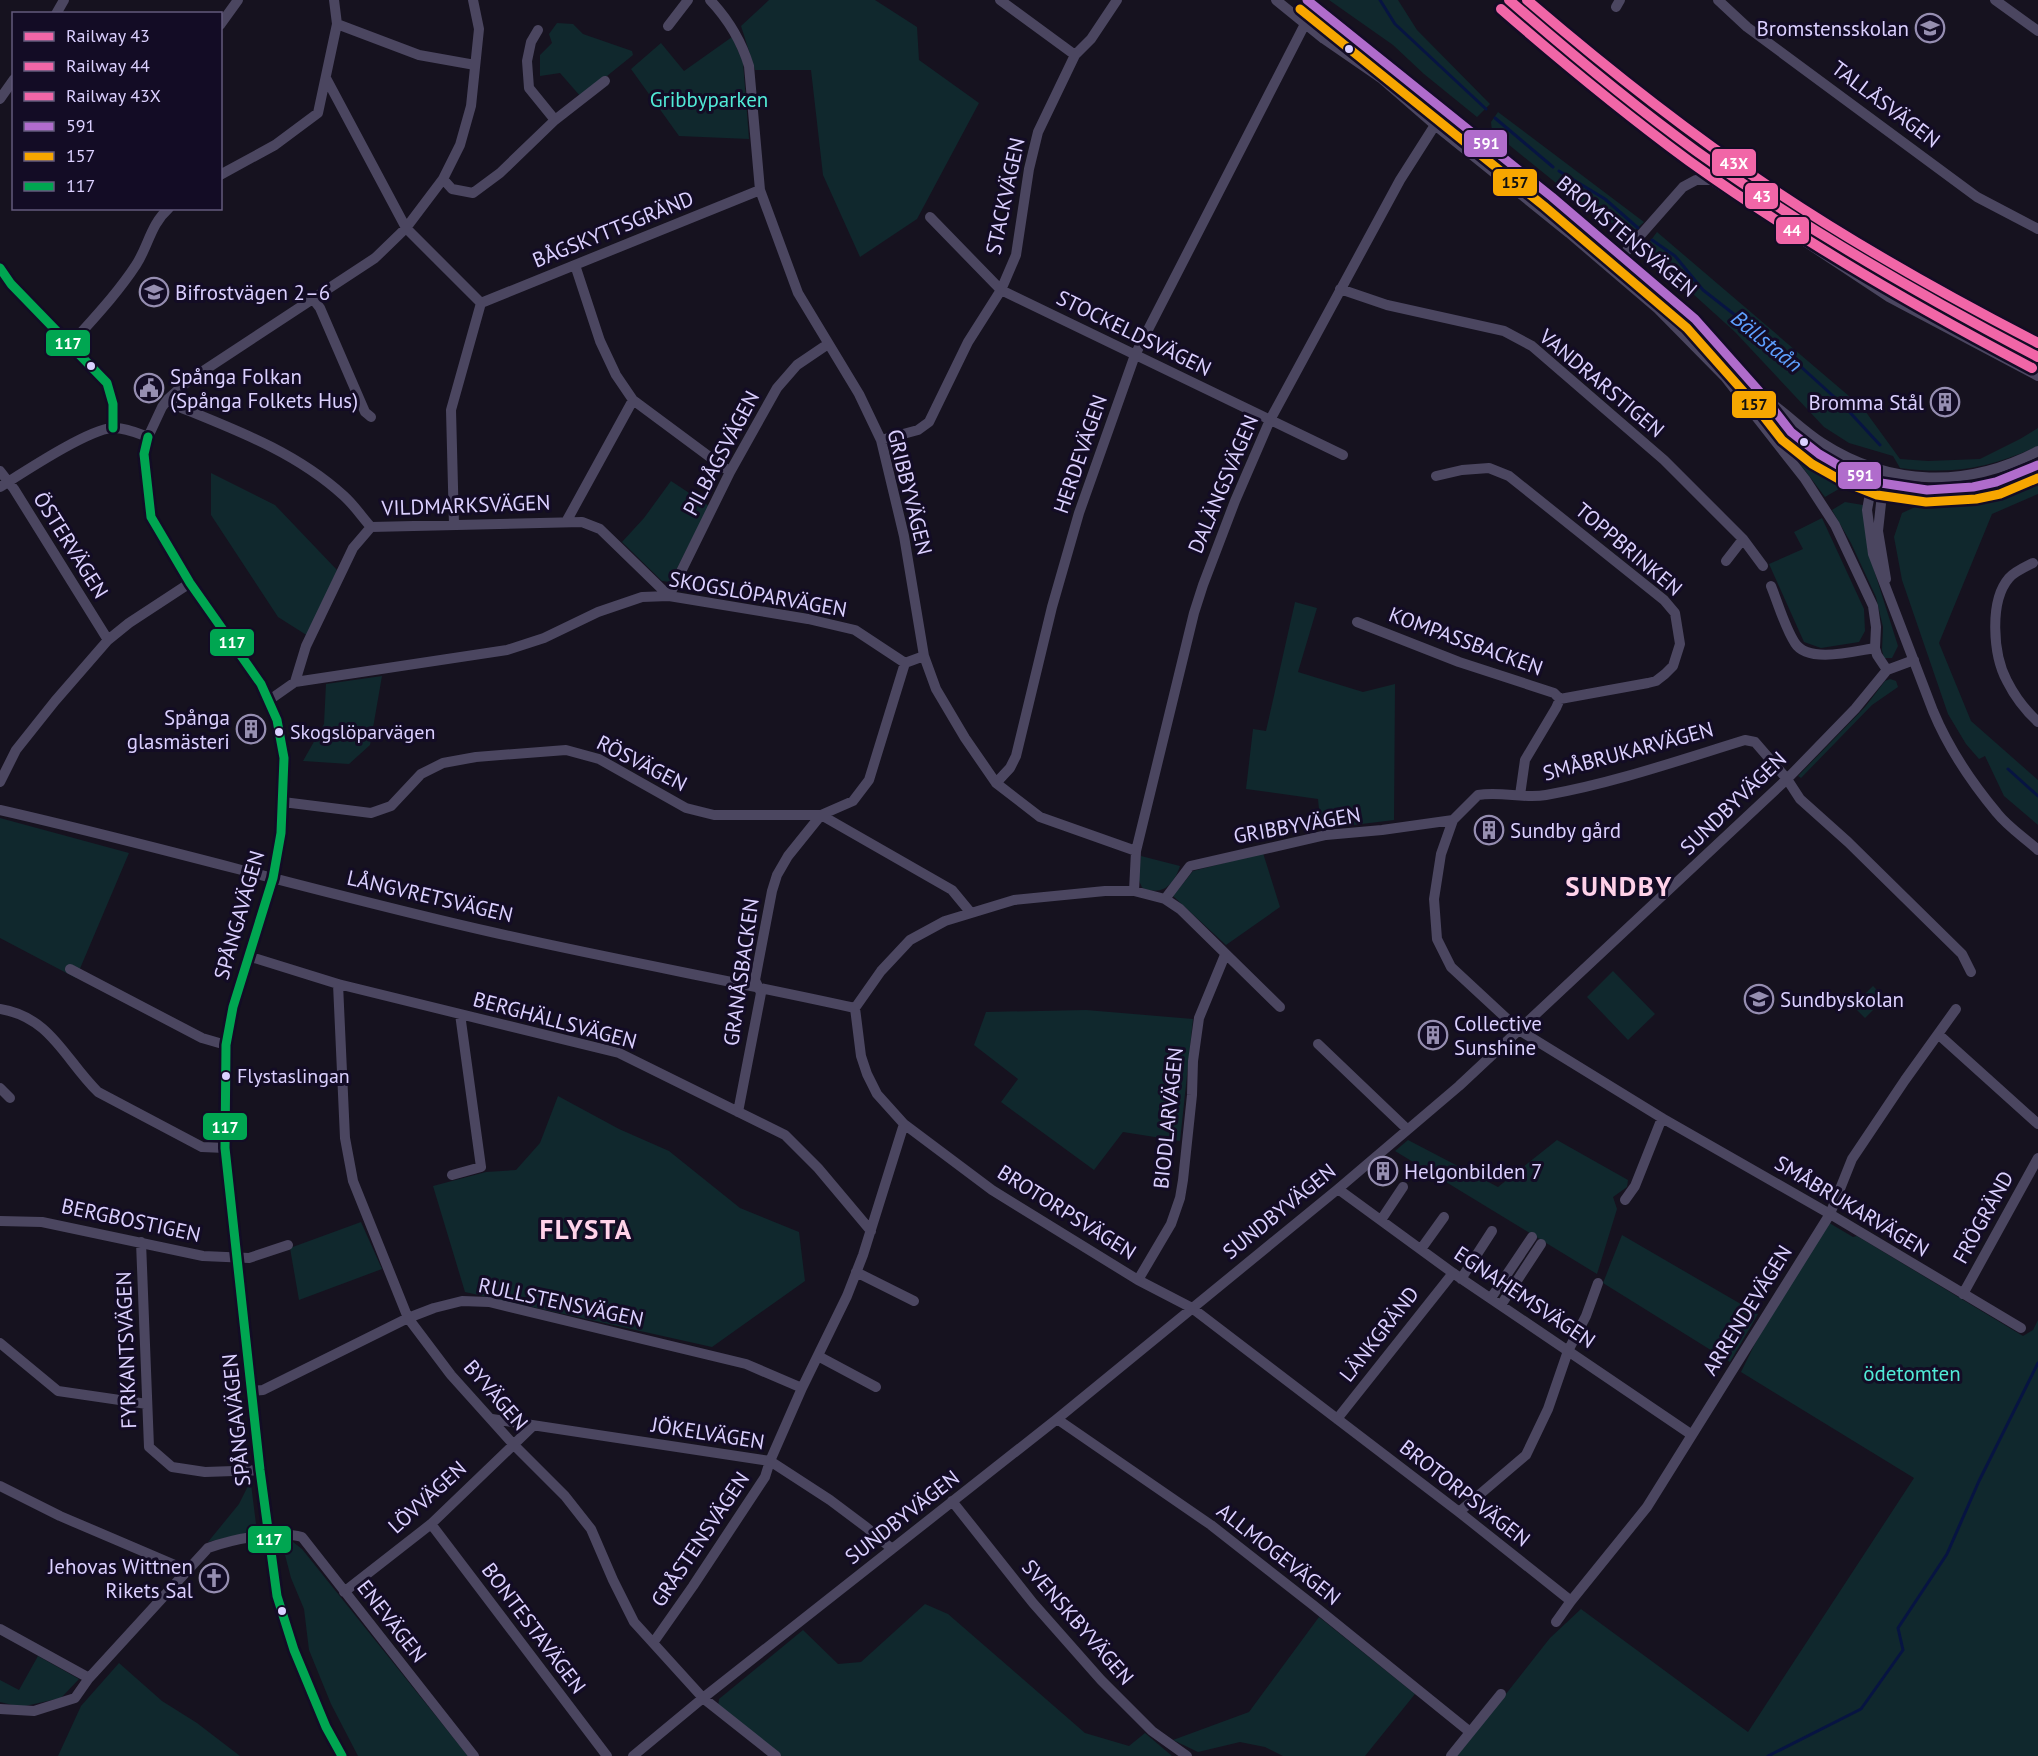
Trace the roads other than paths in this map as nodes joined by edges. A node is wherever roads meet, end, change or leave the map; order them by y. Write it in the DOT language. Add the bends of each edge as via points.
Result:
graph roads {
  1 [pos="238,0"];
  2 [pos="334,0"];
  3 [pos="472,0"];
  4 [pos="688,0"];
  5 [pos="710,0"];
  6 [pos="1000,0"];
  7 [pos="1117,0"];
  8 [pos="1276,0"];
  9 [pos="1307,0"];
  10 [pos="1718,0"];
  11 [pos="1995,0"];
  12 [pos="222,22"];
  13 [pos="337,24"];
  14 [pos="1305,24"];
  15 [pos="668,26"];
  16 [pos="538,30"];
  17 [pos="2038,31"];
  18 [pos="1075,55"];
  19 [pos="475,65"];
  20 [pos="326,78"];
  21 [pos="605,81"];
  22 [pos="12,82"];
  23 [pos="0,99"];
  24 [pos="555,120"];
  25 [pos="1435,125"];
  26 [pos="222,174"];
  27 [pos="443,179"];
  28 [pos="760,190"];
  29 [pos="167,210"];
  30 [pos="930,217"];
  31 [pos="406,228"];
  32 [pos="2038,229"];
  33 [pos="1623,255"];
  34 [pos="575,265"];
  35 [pos="0,268"];
  36 [pos="1340,289"];
  37 [pos="1001,290"];
  38 [pos="313,299"];
  39 [pos="481,303"];
  40 [pos="828,344"];
  41 [pos="70,345"];
  42 [pos="1135,356"];
  43 [pos="2038,376"];
  44 [pos="168,399"];
  45 [pos="633,400"];
  46 [pos="1768,401"];
  47 [pos="370,417"];
  48 [pos="1270,420"];
  49 [pos="113,428"];
  50 [pos="148,437"];
  51 [pos="881,440"];
  52 [pos="2038,451"];
  53 [pos="1343,455"];
  54 [pos="2038,465"];
  55 [pos="1879,469"];
  56 [pos="0,471"];
  57 [pos="730,472"];
  58 [pos="1436,476"];
  59 [pos="1878,482"];
  60 [pos="4,484"];
  61 [pos="566,522"];
  62 [pos="454,525"];
  63 [pos="371,527"];
  64 [pos="1743,539"];
  65 [pos="1726,561"];
  66 [pos="2033,563"];
  67 [pos="1762,566"];
  68 [pos="190,583"];
  69 [pos="1771,586"];
  70 [pos="669,596"];
  71 [pos="1357,622"];
  72 [pos="108,640"];
  73 [pos="1875,648"];
  74 [pos="924,656"];
  75 [pos="1914,660"];
  76 [pos="905,663"];
  77 [pos="1887,670"];
  78 [pos="295,682"];
  79 [pos="1560,699"];
  80 [pos="268,701"];
  81 [pos="2038,722"];
  82 [pos="1787,779"];
  83 [pos="0,782"];
  84 [pos="996,783"];
  85 [pos="1520,795"];
  86 [pos="283,802"];
  87 [pos="0,810"];
  88 [pos="821,815"];
  89 [pos="1453,820"];
  90 [pos="2038,850"];
  91 [pos="1136,851"];
  92 [pos="273,878"];
  93 [pos="1134,891"];
  94 [pos="1165,899"];
  95 [pos="971,913"];
  96 [pos="1225,955"];
  97 [pos="248,956"];
  98 [pos="70,969"];
  99 [pos="1971,972"];
  100 [pos="338,984"];
  101 [pos="758,987"];
  102 [pos="1280,1007"];
  103 [pos="855,1008"];
  104 [pos="1956,1008"];
  105 [pos="0,1009"];
  106 [pos="460,1014"];
  107 [pos="1520,1030"];
  108 [pos="1938,1034"];
  109 [pos="1318,1044"];
  110 [pos="226,1045"];
  111 [pos="0,1088"];
  112 [pos="10,1098"];
  113 [pos="738,1112"];
  114 [pos="1662,1118"];
  115 [pos="904,1124"];
  116 [pos="2038,1124"];
  117 [pos="1407,1129"];
  118 [pos="225,1148"];
  119 [pos="2038,1158"];
  120 [pos="452,1175"];
  121 [pos="1403,1187"];
  122 [pos="1338,1189"];
  123 [pos="1625,1200"];
  124 [pos="1830,1214"];
  125 [pos="1444,1217"];
  126 [pos="1381,1220"];
  127 [pos="0,1221"];
  128 [pos="871,1231"];
  129 [pos="1492,1231"];
  130 [pos="141,1242"];
  131 [pos="288,1245"];
  132 [pos="1421,1249"];
  133 [pos="238,1257"];
  134 [pos="856,1272"];
  135 [pos="1457,1276"];
  136 [pos="1138,1280"];
  137 [pos="1598,1282"];
  138 [pos="1963,1294"];
  139 [pos="1491,1298"];
  140 [pos="914,1301"];
  141 [pos="1501,1305"];
  142 [pos="1192,1308"];
  143 [pos="408,1318"];
  144 [pos="2021,1328"];
  145 [pos="0,1343"];
  146 [pos="1568,1351"];
  147 [pos="818,1356"];
  148 [pos="876,1387"];
  149 [pos="802,1388"];
  150 [pos="252,1391"];
  151 [pos="147,1404"];
  152 [pos="492,1419"];
  153 [pos="1057,1419"];
  154 [pos="1337,1419"];
  155 [pos="533,1426"];
  156 [pos="1692,1435"];
  157 [pos="513,1444"];
  158 [pos="770,1461"];
  159 [pos="260,1470"];
  160 [pos="0,1486"];
  161 [pos="952,1501"];
  162 [pos="1459,1512"];
  163 [pos="431,1524"];
  164 [pos="268,1536"];
  165 [pos="892,1550"];
  166 [pos="189,1571"];
  167 [pos="344,1592"];
  168 [pos="1571,1601"];
  169 [pos="1556,1622"];
  170 [pos="0,1629"];
  171 [pos="653,1643"];
  172 [pos="89,1678"];
  173 [pos="1501,1694"];
  174 [pos="703,1698"];
  175 [pos="0,1709"];
  176 [pos="1470,1732"];
  177 [pos="342,1756"];
  178 [pos="474,1756"];
  179 [pos="607,1756"];
  180 [pos="633,1756"];
  181 [pos="776,1756"];
  182 [pos="1187,1756"];
  183 [pos="1451,1756"];
  1 -- 12 [label="street"];
  2 -- 13 [label="street"];
  3 -- 19 [label="street, SPÅNGAVÄGEN" via="479,29"];
  4 -- 15 [label="street"];
  5 -- 28 [label="street, GRIBBYVÄGEN" via="744,46"];
  6 -- 18 [label="street"];
  7 -- 18 [label="street, STACKVÄGEN" via="1091,39"];
  8 -- 14 [label="street"];
  9 -- 33 [label="street, BROMSTENSVÄGEN"];
  10 -- 32 [label="street, TALLÅSVÄGEN" via="1747,27 1977,197"];
  11 -- 17 [label="street"];
  13 -- 19 [label="street" via="419,55"];
  13 -- 20 [label="street"];
  14 -- 25 [label="street" via="1382,80"];
  14 -- 42 [label="street, HERDEVÄGEN"];
  16 -- 24 [label="street" via="527,61 529,88"];
  18 -- 37 [label="street, STACKVÄGEN" via="1038,132 1016,255"];
  19 -- 27 [label="street, SPÅNGAVÄGEN" via="471,106 460,145"];
  20 -- 26 [label="street" via="318,113 275,145"];
  20 -- 31 [label="street"];
  21 -- 24 [label="street"];
  22 -- 23 [label="street"];
  24 -- 27 [label="street" via="500,173 473,193 452,189"];
  25 -- 36 [label="street, DALÄNGSVÄGEN"];
  25 -- 73 [label="street" via="1658,309 1725,377 1805,479 1835,525 1873,606"];
  27 -- 31 [label="street, SPÅNGAVÄGEN"];
  28 -- 34 [label="street, BÅGSKYTTSGRÄND"];
  28 -- 40 [label="street, GRIBBYVÄGEN" via="798,293"];
  29 -- 41 [label="street" via="154,225 137,263"];
  30 -- 37 [label="street, STOCKELDSVÄGEN"];
  31 -- 38 [label="street, SPÅNGAVÄGEN" via="375,258"];
  31 -- 39 [label="street"];
  33 -- 43 [label="street" via="1683,187 1696,180 1712,180 1889,297"];
  33 -- 46 [label="street, BROMSTENSVÄGEN" via="1698,322"];
  34 -- 39 [label="street, BÅGSKYTTSGRÄND"];
  34 -- 45 [label="street" via="600,341"];
  35 -- 41 [label="street" via="10,284"];
  36 -- 48 [label="street, DALÄNGSVÄGEN"];
  36 -- 64 [label="street, VANDRARSTIGEN" via="1387,305 1503,331 1532,346 1664,460"];
  37 -- 42 [label="street, STOCKELDSVÄGEN"];
  37 -- 51 [label="street, STACKVÄGEN" via="968,342 929,422 918,430"];
  38 -- 44 [label="street, SPÅNGAVÄGEN" via="188,381"];
  38 -- 47 [label="street"];
  39 -- 62 [label="street" via="451,410"];
  40 -- 51 [label="street, GRIBBYVÄGEN"];
  40 -- 57 [label="street, PILBÅGSVÄGEN" via="797,365 777,388"];
  41 -- 49 [label="street" via="107,384 113,404"];
  42 -- 48 [label="street, STOCKELDSVÄGEN"];
  42 -- 84 [label="street, HERDEVÄGEN" via="1079,513 1016,756"];
  44 -- 50 [label="street, SPÅNGAVÄGEN"];
  44 -- 63 [label="street, VILDMARKSVÄGEN" via="277,448 314,471 345,497"];
  45 -- 57 [label="street"];
  45 -- 61 [label="street"];
  46 -- 55 [label="street, BROMSTENSVÄGEN" via="1822,443"];
  46 -- 59 [label="street, BROMSTENSVÄGEN" via="1783,424 1810,447 1851,472"];
  48 -- 53 [label="street, STOCKELDSVÄGEN"];
  48 -- 91 [label="street, DALÄNGSVÄGEN" via="1203,585"];
  49 -- 50 [label="street"];
  49 -- 60 [label="street" via="84,437"];
  50 -- 68 [label="street, SPÅNGAVÄGEN" via="144,454 151,517"];
  51 -- 74 [label="street, GRIBBYVÄGEN" via="904,537"];
  52 -- 55 [label="street, BROMSTENSVÄGEN" via="1996,469 1952,478"];
  54 -- 59 [label="street, BROMSTENSVÄGEN" via="1992,483 1961,489 1914,489"];
  55 -- 59 [label="street"];
  56 -- 60 [label="street, ÖSTERVÄGEN"];
  57 -- 70 [label="street, PILBÅGSVÄGEN"];
  58 -- 79 [label="street, TOPPBRINKEN" via="1489,468 1509,476 1664,600 1675,613 1678,657 1665,675 1648,683"];
  59 -- 75 [label="street" via="1878,531 1887,589"];
  60 -- 72 [label="street, ÖSTERVÄGEN"];
  61 -- 62 [label="street, VILDMARKSVÄGEN"];
  61 -- 70 [label="street, VILDMARKSVÄGEN" via="582,522 600,529"];
  62 -- 63 [label="street, VILDMARKSVÄGEN"];
  63 -- 78 [label="street" via="353,548 306,646"];
  64 -- 65 [label="street"];
  64 -- 67 [label="street, VANDRARSTIGEN"];
  66 -- 81 [label="street" via="2010,577 1999,595 1995,621 1996,648 2005,679"];
  68 -- 72 [label="street"];
  68 -- 80 [label="street, SPÅNGAVÄGEN" via="261,684"];
  69 -- 73 [label="street" via="1795,644 1805,651 1833,655"];
  70 -- 76 [label="street, SKOGSLÖPARVÄGEN" via="855,630"];
  70 -- 78 [label="street, SKOGSLÖPARVÄGEN" via="642,597 507,650"];
  71 -- 79 [label="street, KOMPASSBACKEN" via="1459,662 1554,693"];
  72 -- 83 [label="street" via="16,750"];
  73 -- 77 [label="street"];
  74 -- 76 [label="street"];
  74 -- 84 [label="street, GRIBBYVÄGEN" via="936,689"];
  75 -- 77 [label="street"];
  75 -- 90 [label="street" via="1941,730 1961,762 1998,814"];
  76 -- 88 [label="street" via="869,780 853,801"];
  77 -- 82 [label="street, SUNDBYVÄGEN"];
  78 -- 80 [label="street, SKOGSLÖPARVÄGEN"];
  79 -- 85 [label="street" via="1525,760"];
  80 -- 86 [label="street, SPÅNGAVÄGEN" via="277,720 284,758"];
  82 -- 85 [label="street, SMÅBRUKARVÄGEN" via="1755,742 1745,740 1597,784 1543,796"];
  82 -- 99 [label="street" via="1800,799 1962,954"];
  82 -- 107 [label="street, SUNDBYVÄGEN"];
  84 -- 91 [label="street, GRIBBYVÄGEN" via="1040,817"];
  85 -- 89 [label="street, SMÅBRUKARVÄGEN" via="1478,795"];
  86 -- 88 [label="street, RÖSVÄGEN" via="371,813 391,806 422,774 443,763 566,750 599,759 686,808 714,815"];
  86 -- 92 [label="street, SPÅNGAVÄGEN"];
  87 -- 92 [label="street, LÅNGVRETSVÄGEN"];
  88 -- 95 [label="street, RÖSVÄGEN" via="952,890"];
  88 -- 101 [label="street, GRANÅSBACKEN" via="777,875 755,980"];
  89 -- 94 [label="street, GRIBBYVÄGEN" via="1326,835 1190,866"];
  89 -- 107 [label="street, SMÅBRUKARVÄGEN" via="1441,854 1434,899 1437,939 1451,967"];
  91 -- 93 [label="street, DALÄNGSVÄGEN"];
  92 -- 97 [label="street, SPÅNGAVÄGEN"];
  92 -- 101 [label="street, LÅNGVRETSVÄGEN" via="488,931"];
  93 -- 94 [label="street"];
  93 -- 95 [label="street" via="1014,900"];
  94 -- 96 [label="street"];
  95 -- 103 [label="street" via="945,921 910,940 881,971"];
  96 -- 102 [label="street"];
  96 -- 136 [label="street, BIODLARVÄGEN" via="1199,1018 1180,1198 1171,1224"];
  97 -- 100 [label="street, BERGHÄLLSVÄGEN"];
  97 -- 110 [label="street, SPÅNGAVÄGEN"];
  98 -- 110 [label="street" via="202,1038"];
  100 -- 106 [label="street, BERGHÄLLSVÄGEN"];
  100 -- 143 [label="street, BYVÄGEN" via="345,1138 353,1181"];
  101 -- 103 [label="street, LÅNGVRETSVÄGEN"];
  101 -- 113 [label="street, GRANÅSBACKEN" via="761,993"];
  103 -- 115 [label="street, BROTORPSVÄGEN" via="867,1074 877,1094"];
  104 -- 108 [label="street, ARRENDEVÄGEN"];
  105 -- 118 [label="street" via="44,1028 84,1078 108,1097 202,1147"];
  106 -- 113 [label="street, BERGHÄLLSVÄGEN" via="619,1053"];
  106 -- 120 [label="street" via="481,1167"];
  107 -- 114 [label="street, SMÅBRUKARVÄGEN"];
  107 -- 117 [label="street, SUNDBYVÄGEN"];
  108 -- 116 [label="street"];
  108 -- 124 [label="street, ARRENDEVÄGEN" via="1852,1159"];
  109 -- 117 [label="street"];
  110 -- 118 [label="street, SPÅNGAVÄGEN"];
  111 -- 112 [label="street"];
  113 -- 128 [label="street, BERGHÄLLSVÄGEN" via="785,1135"];
  114 -- 123 [label="street" via="1635,1186"];
  114 -- 124 [label="street, SMÅBRUKARVÄGEN"];
  115 -- 128 [label="street, GRÅSTENSVÄGEN"];
  115 -- 136 [label="street, BROTORPSVÄGEN" via="992,1190"];
  117 -- 122 [label="street, SUNDBYVÄGEN"];
  118 -- 133 [label="street, SPÅNGAVÄGEN"];
  119 -- 138 [label="street, FRÖGRÄND"];
  121 -- 126 [label="street"];
  122 -- 126 [label="street, EGNAHEMSVÄGEN"];
  122 -- 142 [label="street, SUNDBYVÄGEN"];
  124 -- 138 [label="street, SMÅBRUKARVÄGEN"];
  124 -- 156 [label="street, ARRENDEVÄGEN"];
  125 -- 132 [label="street"];
  126 -- 132 [label="street, EGNAHEMSVÄGEN"];
  127 -- 130 [label="street, BERGBOSTIGEN" via="42,1222"];
  128 -- 134 [label="street, GRÅSTENSVÄGEN"];
  129 -- 135 [label="street, LÄNKGRÄND"];
  130 -- 133 [label="street, BERGBOSTIGEN" via="203,1256"];
  130 -- 151 [label="street, FYRKANTSVÄGEN"];
  131 -- 133 [label="street, BERGBOSTIGEN" via="249,1258"];
  132 -- 135 [label="street, EGNAHEMSVÄGEN"];
  133 -- 150 [label="street, SPÅNGAVÄGEN"];
  134 -- 140 [label="street"];
  134 -- 147 [label="street, GRÅSTENSVÄGEN"];
  135 -- 139 [label="street, EGNAHEMSVÄGEN"];
  135 -- 154 [label="street, LÄNKGRÄND"];
  136 -- 142 [label="street, BROTORPSVÄGEN"];
  137 -- 146 [label="street"];
  138 -- 144 [label="street, SMÅBRUKARVÄGEN"];
  139 -- 141 [label="street, EGNAHEMSVÄGEN"];
  139 -- 141 [label="street" via="1536,1240"];
  141 -- 146 [label="street, EGNAHEMSVÄGEN"];
  142 -- 153 [label="street, SUNDBYVÄGEN"];
  142 -- 154 [label="street, BROTORPSVÄGEN"];
  143 -- 149 [label="street, RULLSTENSVÄGEN" via="462,1301 489,1302 746,1364"];
  143 -- 150 [label="street, RULLSTENSVÄGEN" via="263,1390"];
  143 -- 152 [label="street, BYVÄGEN" via="451,1375"];
  145 -- 151 [label="street" via="58,1391"];
  146 -- 156 [label="street, EGNAHEMSVÄGEN"];
  146 -- 162 [label="street" via="1548,1409 1526,1455"];
  147 -- 148 [label="street"];
  147 -- 149 [label="street, GRÅSTENSVÄGEN"];
  149 -- 158 [label="street, GRÅSTENSVÄGEN"];
  150 -- 159 [label="street, SPÅNGAVÄGEN"];
  151 -- 159 [label="street, FYRKANTSVÄGEN" via="149,1447 172,1467 205,1472"];
  152 -- 155 [label="street, JÖKELVÄGEN"];
  152 -- 157 [label="street, BYVÄGEN"];
  153 -- 161 [label="street, SUNDBYVÄGEN"];
  153 -- 176 [label="street, ALLMOGEVÄGEN" via="1211,1525"];
  154 -- 162 [label="street, BROTORPSVÄGEN"];
  155 -- 157 [label="street, LÖVVÄGEN"];
  155 -- 158 [label="street, JÖKELVÄGEN"];
  156 -- 168 [label="street, ARRENDEVÄGEN" via="1647,1507"];
  157 -- 163 [label="street, LÖVVÄGEN"];
  157 -- 171 [label="street, BYVÄGEN" via="565,1496 591,1529 634,1622"];
  158 -- 165 [label="street, JÖKELVÄGEN" via="830,1500"];
  158 -- 171 [label="street, GRÅSTENSVÄGEN" via="765,1477"];
  159 -- 164 [label="street, SPÅNGAVÄGEN"];
  160 -- 166 [label="street"];
  161 -- 165 [label="street, SUNDBYVÄGEN"];
  161 -- 182 [label="street, SVENSKBYVÄGEN" via="1033,1603 1101,1680 1152,1731"];
  162 -- 168 [label="street, BROTORPSVÄGEN"];
  163 -- 167 [label="street, LÖVVÄGEN"];
  163 -- 179 [label="street, BONTESTAVÄGEN"];
  164 -- 166 [label="street" via="208,1548"];
  164 -- 167 [label="street, ENEVÄGEN" via="302,1537"];
  164 -- 177 [label="street, SPÅNGAVÄGEN" via="286,1627"];
  165 -- 174 [label="street, SUNDBYVÄGEN"];
  166 -- 172 [label="street"];
  167 -- 178 [label="street, ENEVÄGEN"];
  168 -- 169 [label="street, ARRENDEVÄGEN"];
  170 -- 172 [label="street"];
  171 -- 174 [label="street, BYVÄGEN"];
  172 -- 175 [label="street" via="75,1698 34,1711"];
  173 -- 176 [label="street"];
  174 -- 180 [label="street, SUNDBYVÄGEN"];
  174 -- 181 [label="street, BYVÄGEN"];
  176 -- 183 [label="street"];
}
